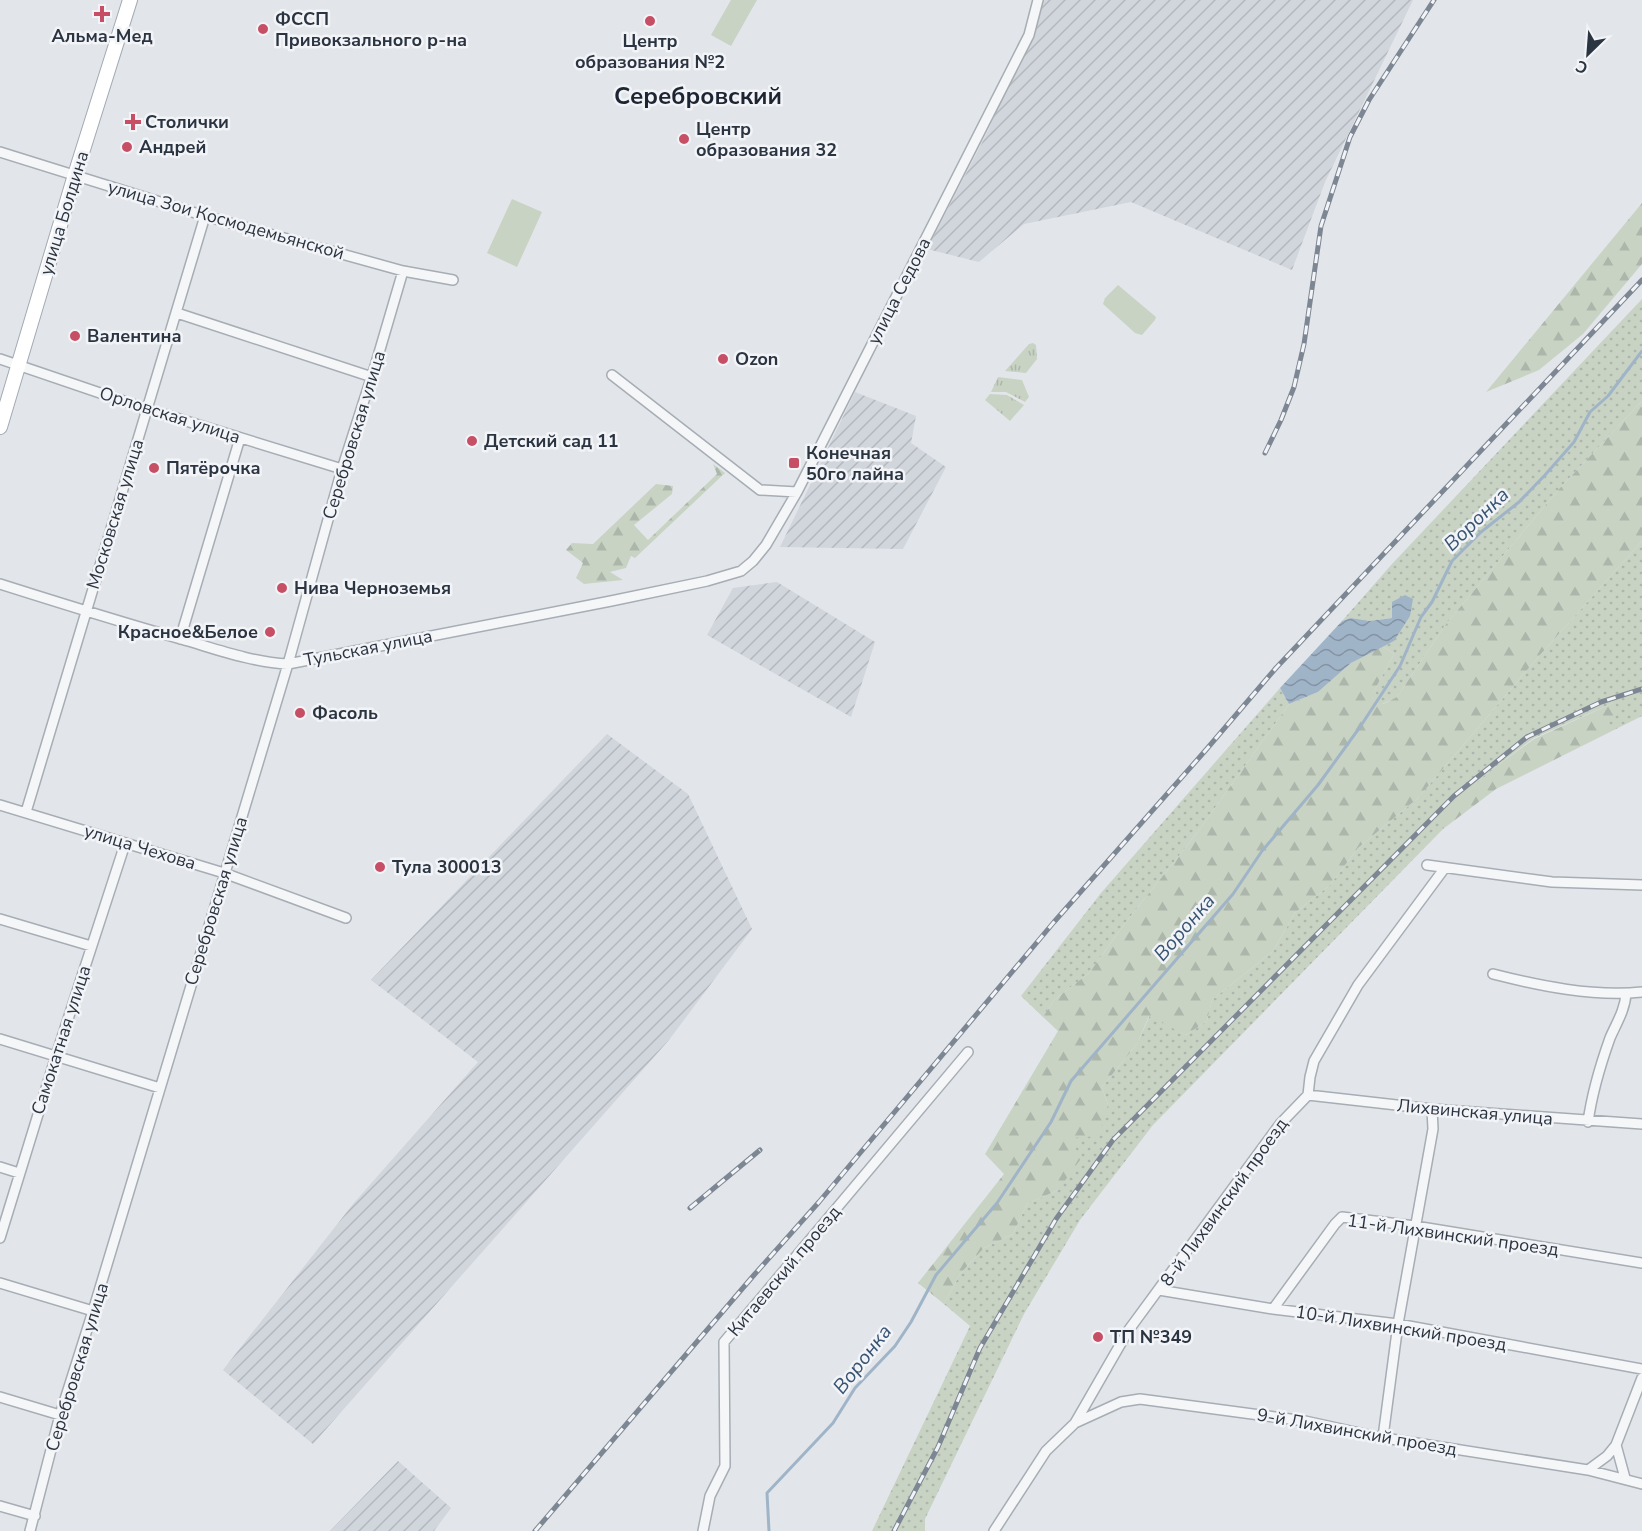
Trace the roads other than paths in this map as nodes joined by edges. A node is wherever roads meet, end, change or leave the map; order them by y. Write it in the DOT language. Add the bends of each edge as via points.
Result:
graph roads {
  1 [pos="130,0"];
  2 [pos="1038,0"];
  3 [pos="0,152"];
  4 [pos="75,175"];
  5 [pos="205,216"];
  6 [pos="403,271"];
  7 [pos="453,280"];
  8 [pos="177,313"];
  9 [pos="0,359"];
  10 [pos="19,365"];
  11 [pos="612,375"];
  12 [pos="372,377"];
  13 [pos="147,409"];
  14 [pos="0,427"];
  15 [pos="240,438"];
  16 [pos="342,469"];
  17 [pos="797,492"];
  18 [pos="741,571"];
  19 [pos="0,584"];
  20 [pos="85,612"];
  21 [pos="180,639"];
  22 [pos="288,664"];
  23 [pos="0,805"];
  24 [pos="26,812"];
  25 [pos="125,843"];
  26 [pos="1427,866"];
  27 [pos="1444,869"];
  28 [pos="224,873"];
  29 [pos="1642,885"];
  30 [pos="346,918"];
  31 [pos="0,919"];
  32 [pos="91,946"];
  33 [pos="1493,974"];
  34 [pos="1642,992"];
  35 [pos="1626,994"];
  36 [pos="0,1039"];
  37 [pos="968,1052"];
  38 [pos="56,1056"];
  39 [pos="160,1088"];
  40 [pos="1308,1095"];
  41 [pos="1432,1109"];
  42 [pos="1588,1122"];
  43 [pos="1642,1125"];
  44 [pos="0,1167"];
  45 [pos="19,1173"];
  46 [pos="1415,1226"];
  47 [pos="0,1238"];
  48 [pos="1642,1263"];
  49 [pos="0,1283"];
  50 [pos="1159,1290"];
  51 [pos="1273,1309"];
  52 [pos="93,1311"];
  53 [pos="1398,1324"];
  54 [pos="1642,1369"];
  55 [pos="1642,1378"];
  56 [pos="0,1398"];
  57 [pos="60,1415"];
  58 [pos="1075,1423"];
  59 [pos="1383,1437"];
  60 [pos="1616,1445"];
  61 [pos="1588,1470"];
  62 [pos="1625,1478"];
  63 [pos="1642,1484"];
  64 [pos="0,1506"];
  65 [pos="34,1516"];
  66 [pos="30,1531"];
  67 [pos="703,1531"];
  68 [pos="994,1531"];
  1 -- 4 [label="main road, улица Болдина"];
  2 -- 17 [label="street, улица Седова" via="1029,35"];
  3 -- 4 [label="street, улица Зои Космодемьянской"];
  4 -- 5 [label="street, улица Зои Космодемьянской"];
  4 -- 10 [label="main road, улица Болдина"];
  5 -- 6 [label="street, улица Зои Космодемьянской"];
  5 -- 8 [label="street, Московская улица"];
  6 -- 7 [label="street, улица Зои Космодемьянской"];
  6 -- 12 [label="street, Серебровская улица"];
  8 -- 12 [label="street"];
  8 -- 13 [label="street, Московская улица"];
  9 -- 10 [label="street, Орловская улица"];
  10 -- 13 [label="street, Орловская улица"];
  10 -- 14 [label="main road, улица Болдина"];
  11 -- 17 [label="street" via="760,490"];
  12 -- 16 [label="street, Серебровская улица"];
  13 -- 15 [label="street, Орловская улица"];
  13 -- 20 [label="street, Московская улица"];
  15 -- 16 [label="street, Орловская улица"];
  15 -- 21 [label="street"];
  16 -- 22 [label="street, Серебровская улица"];
  17 -- 18 [label="street, улица Седова" via="766,545"];
  18 -- 22 [label="street, Тульская улица" via="611,601"];
  19 -- 20 [label="street, Тульская улица"];
  20 -- 21 [label="street, Тульская улица"];
  20 -- 24 [label="street, Московская улица"];
  21 -- 22 [label="street, Тульская улица" via="242,657"];
  22 -- 28 [label="street, Серебровская улица"];
  23 -- 24 [label="street, улица Чехова"];
  24 -- 25 [label="street, улица Чехова"];
  25 -- 28 [label="street, улица Чехова"];
  25 -- 32 [label="street, Самокатная улица"];
  26 -- 27 [label="street"];
  27 -- 29 [label="street" via="1579,884"];
  27 -- 40 [label="street" via="1358,985 1314,1061"];
  28 -- 30 [label="street, улица Чехова"];
  28 -- 39 [label="street, Серебровская улица"];
  31 -- 32 [label="street"];
  32 -- 38 [label="street, Самокатная улица"];
  33 -- 35 [label="street" via="1539,985"];
  34 -- 35 [label="street"];
  35 -- 42 [label="street" via="1593,1093"];
  36 -- 38 [label="street"];
  37 -- 67 [label="street, Китаевский проезд" via="724,1342 725,1466 710,1496"];
  38 -- 39 [label="street"];
  38 -- 45 [label="street, Самокатная улица"];
  39 -- 52 [label="street, Серебровская улица"];
  40 -- 41 [label="street, Лихвинская улица"];
  40 -- 50 [label="street, 8-й Лихвинский проезд" via="1280,1124"];
  41 -- 42 [label="street, Лихвинская улица"];
  41 -- 46 [label="street" via="1433,1129"];
  42 -- 43 [label="street, Лихвинская улица"];
  44 -- 45 [label="street"];
  45 -- 47 [label="street, Самокатная улица"];
  46 -- 48 [label="street, 11-й Лихвинский проезд"];
  46 -- 51 [label="street, 11-й Лихвинский проезд" via="1340,1219"];
  46 -- 53 [label="street"];
  49 -- 52 [label="street"];
  50 -- 51 [label="street, 10-й Лихвинский проезд"];
  50 -- 58 [label="street, 8-й Лихвинский проезд" via="1118,1346"];
  51 -- 53 [label="street, 10-й Лихвинский проезд"];
  52 -- 57 [label="street, Серебровская улица"];
  53 -- 54 [label="street, 10-й Лихвинский проезд"];
  53 -- 59 [label="street"];
  55 -- 60 [label="street"];
  56 -- 57 [label="street"];
  57 -- 65 [label="street, Серебровская улица"];
  58 -- 59 [label="street, 9-й Лихвинский проезд" via="1121,1402 1140,1399 1262,1414"];
  58 -- 68 [label="street, 8-й Лихвинский проезд" via="1046,1451"];
  59 -- 61 [label="street, 9-й Лихвинский проезд"];
  60 -- 61 [label="street"];
  60 -- 62 [label="street"];
  61 -- 62 [label="street, 9-й Лихвинский проезд"];
  62 -- 63 [label="street, 9-й Лихвинский проезд"];
  64 -- 65 [label="street"];
  65 -- 66 [label="street, Серебровская улица"];
}
